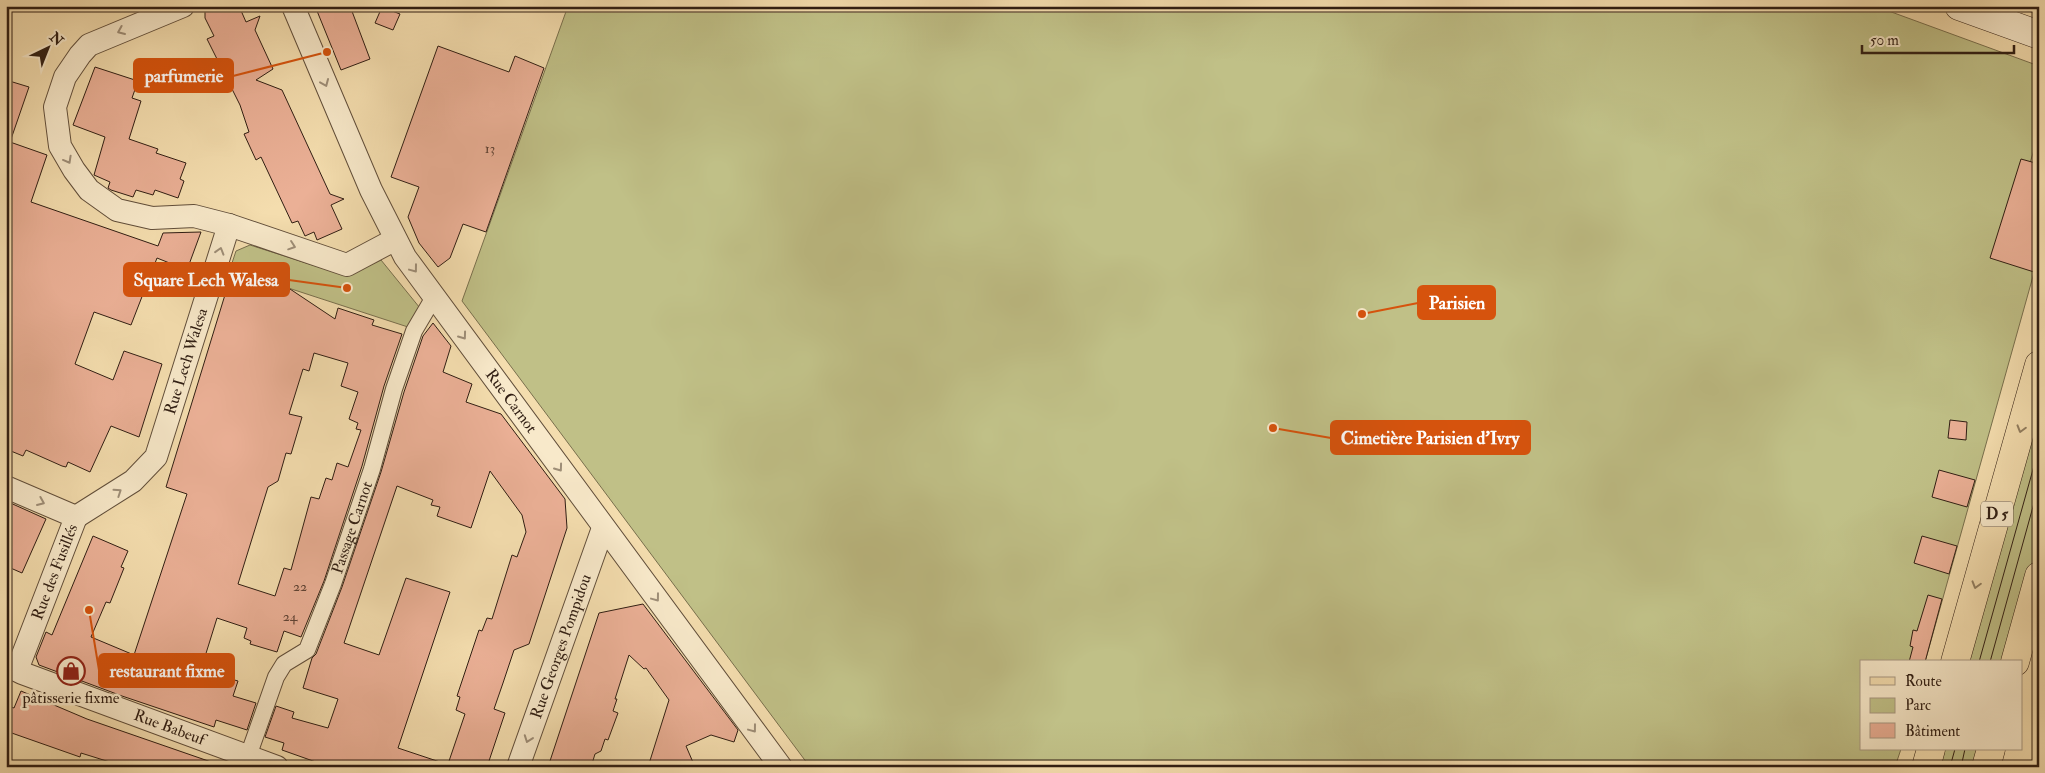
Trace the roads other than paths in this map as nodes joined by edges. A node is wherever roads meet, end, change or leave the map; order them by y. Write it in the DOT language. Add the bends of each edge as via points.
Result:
graph roads {
  1 [pos="183,6"];
  2 [pos="293,6"];
  3 [pos="1959,6"];
  4 [pos="2039,35"];
  5 [pos="229,225"];
  6 [pos="394,240"];
  7 [pos="434,297"];
  8 [pos="2039,365"];
  9 [pos="6,486"];
  10 [pos="76,516"];
  11 [pos="603,528"];
  12 [pos="2039,576"];
  13 [pos="1956,660"];
  14 [pos="2016,660"];
  15 [pos="12,668"];
  16 [pos="251,748"];
  17 [pos="1931,750"];
  18 [pos="1991,750"];
  19 [pos="277,767"];
  20 [pos="518,767"];
  21 [pos="781,767"];
  22 [pos="1926,767"];
  23 [pos="1986,767"];
  1 -- 5 [label="street, one-way" via="89,45 80,55 65,77 54,107 60,146 89,190 117,210 152,218 194,216"];
  2 -- 6 [label="street, Rue Carnot, one-way"];
  3 -- 4 [label="main road"];
  5 -- 6 [label="street, one-way" via="347,265"];
  10 -- 5 [label="street, Rue Lech Walesa, one-way" via="127,486 156,457"];
  6 -- 7 [label="street, Rue Carnot, one-way"];
  7 -- 11 [label="street, Rue Carnot, one-way"];
  7 -- 16 [label="street, Passage Carnot" via="414,331 372,469 307,650 284,664 276,677"];
  8 -- 13 [label="main road, D 5, one-way"];
  9 -- 10 [label="street, Rue des Fusillés, one-way"];
  10 -- 15 [label="street, Rue des Fusillés"];
  11 -- 20 [label="street, Rue Georges Pompidou, one-way"];
  11 -- 21 [label="street, Rue Carnot, one-way"];
  12 -- 14 [label="main road"];
  15 -- 19 [label="street, Rue Babeuf"];
  17 -- 22 [label="main road"];
  18 -- 23 [label="main road"];
}
